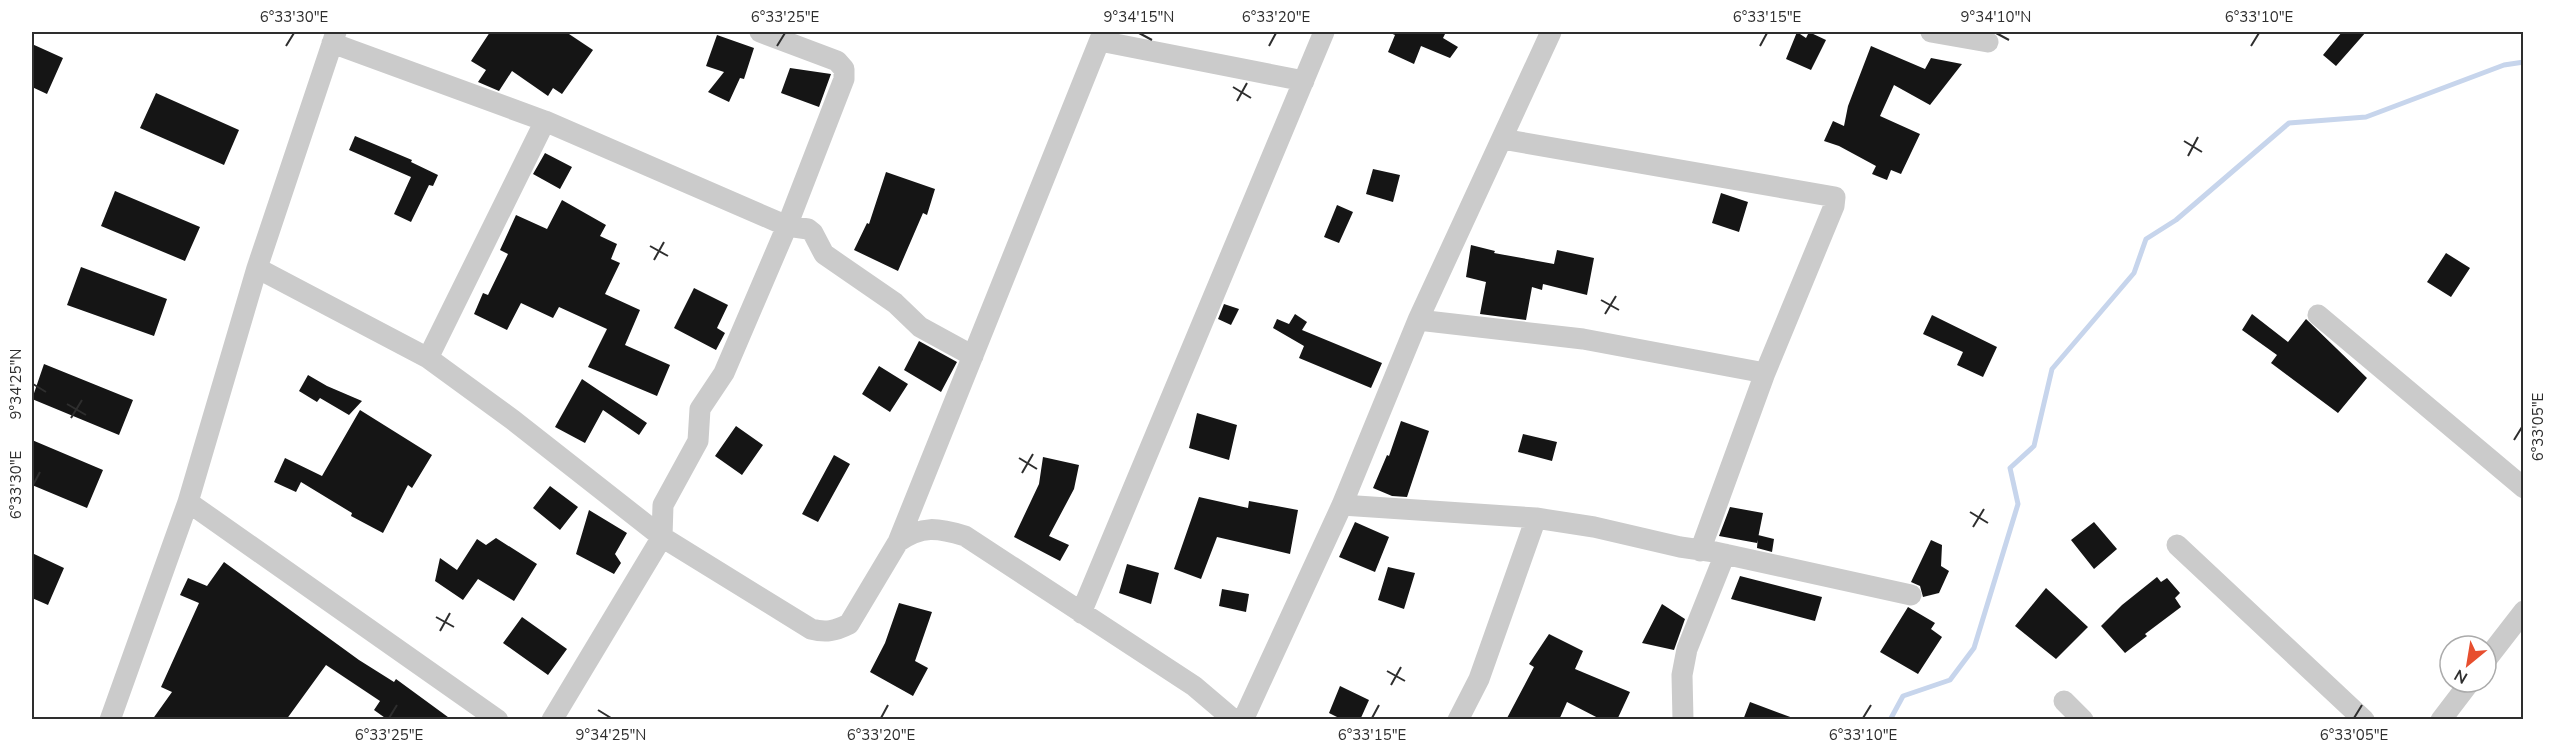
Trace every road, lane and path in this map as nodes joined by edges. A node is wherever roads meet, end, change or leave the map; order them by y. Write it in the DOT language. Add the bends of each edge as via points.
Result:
graph roads {
  1 [pos="760,32"];
  2 [pos="1324,32"];
  3 [pos="1551,32"];
  4 [pos="1931,32"];
  5 [pos="1101,36"];
  6 [pos="334,37"];
  7 [pos="1988,42"];
  8 [pos="1304,81"];
  9 [pos="545,121"];
  10 [pos="1502,139"];
  11 [pos="787,226"];
  12 [pos="257,268"];
  13 [pos="2318,315"];
  14 [pos="1418,320"];
  15 [pos="973,356"];
  16 [pos="428,358"];
  17 [pos="1765,373"];
  18 [pos="2523,488"];
  19 [pos="188,502"];
  20 [pos="1342,505"];
  21 [pos="1536,518"];
  22 [pos="662,537"];
  23 [pos="898,542"];
  24 [pos="2177,545"];
  25 [pos="1700,551"];
  26 [pos="1725,554"];
  27 [pos="1911,595"];
  28 [pos="2523,611"];
  29 [pos="1081,613"];
  30 [pos="2498,644"];
  31 [pos="2461,694"];
  32 [pos="2064,701"];
  33 [pos="110,720"];
  34 [pos="498,720"];
  35 [pos="552,720"];
  36 [pos="1234,720"];
  37 [pos="1243,720"];
  38 [pos="1458,720"];
  39 [pos="1683,720"];
  40 [pos="2083,720"];
  41 [pos="2364,720"];
  42 [pos="2441,720"];
  1 -- 11 [label="street" via="837,61 844,69 844,79"];
  2 -- 8 [label="street"];
  3 -- 10 [label="street"];
  4 -- 7 [label="street"];
  5 -- 8 [label="street"];
  5 -- 15 [label="street"];
  6 -- 9 [label="street"];
  6 -- 12 [label="street"];
  8 -- 29 [label="street"];
  9 -- 11 [label="street"];
  9 -- 16 [label="street"];
  10 -- 14 [label="street"];
  10 -- 17 [label="street" via="1835,197"];
  11 -- 15 [label="street" via="808,229 824,254 895,303 921,327"];
  11 -- 22 [label="street" via="724,374 700,409 698,441 663,505"];
  12 -- 16 [label="street"];
  12 -- 19 [label="street"];
  13 -- 18 [label="street"];
  14 -- 17 [label="street" via="1583,339"];
  14 -- 20 [label="street"];
  15 -- 23 [label="street"];
  16 -- 22 [label="street"];
  17 -- 25 [label="street"];
  19 -- 33 [label="street"];
  19 -- 34 [label="street"];
  20 -- 21 [label="street"];
  20 -- 37 [label="street"];
  21 -- 25 [label="street" via="1594,526"];
  21 -- 38 [label="street" via="1479,679"];
  22 -- 23 [label="street" via="812,629 824,632 849,624"];
  22 -- 35 [label="street"];
  23 -- 29 [label="street" via="911,533 939,528 965,536"];
  24 -- 41 [label="street"];
  25 -- 26 [label="street"];
  26 -- 27 [label="street"];
  26 -- 39 [label="street" via="1688,650 1682,675"];
  28 -- 30 [label="street"];
  29 -- 36 [label="street" via="1194,686"];
  31 -- 42 [label="street"];
  32 -- 40 [label="street"];
}
